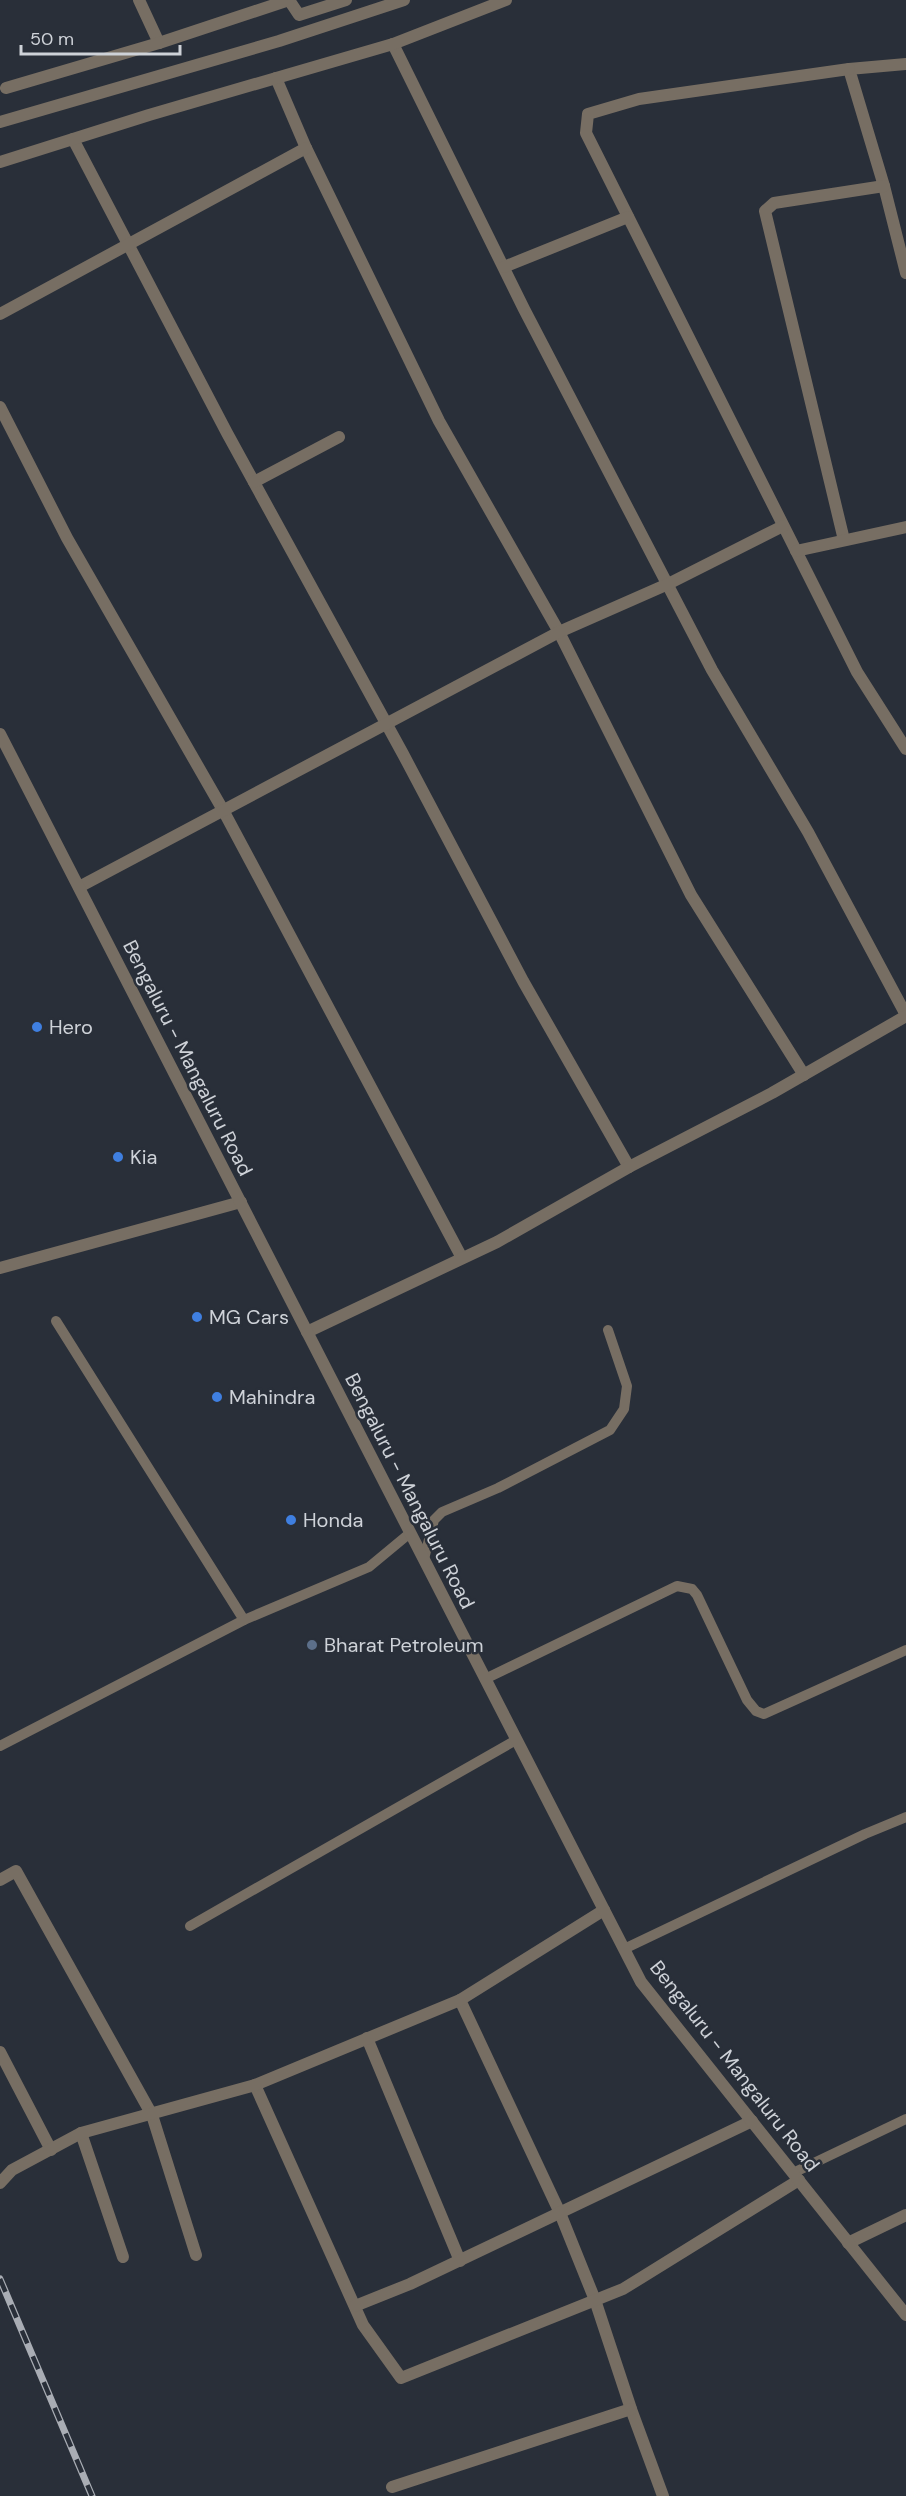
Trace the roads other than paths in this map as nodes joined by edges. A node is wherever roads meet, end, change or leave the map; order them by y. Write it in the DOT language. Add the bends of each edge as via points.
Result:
graph roads {
  1 [pos="139,0"];
  2 [pos="289,0"];
  3 [pos="346,0"];
  4 [pos="404,0"];
  5 [pos="506,0"];
  6 [pos="472,6"];
  7 [pos="159,43"];
  8 [pos="393,44"];
  9 [pos="906,63"];
  10 [pos="849,69"];
  11 [pos="276,78"];
  12 [pos="3,84"];
  13 [pos="0,122"];
  14 [pos="73,139"];
  15 [pos="306,148"];
  16 [pos="0,162"];
  17 [pos="884,186"];
  18 [pos="628,217"];
  19 [pos="127,243"];
  20 [pos="504,267"];
  21 [pos="906,273"];
  22 [pos="0,314"];
  23 [pos="0,407"];
  24 [pos="339,437"];
  25 [pos="254,482"];
  26 [pos="783,526"];
  27 [pos="906,527"];
  28 [pos="844,540"];
  29 [pos="796,550"];
  30 [pos="668,584"];
  31 [pos="559,632"];
  32 [pos="386,723"];
  33 [pos="1,737"];
  34 [pos="906,748"];
  35 [pos="223,810"];
  36 [pos="79,887"];
  37 [pos="906,1016"];
  38 [pos="804,1075"];
  39 [pos="629,1167"];
  40 [pos="240,1202"];
  41 [pos="462,1258"];
  42 [pos="0,1268"];
  43 [pos="56,1321"];
  44 [pos="608,1330"];
  45 [pos="307,1332"];
  46 [pos="410,1533"];
  47 [pos="424,1559"];
  48 [pos="244,1620"];
  49 [pos="906,1650"];
  50 [pos="485,1678"];
  51 [pos="516,1740"];
  52 [pos="0,1746"];
  53 [pos="906,1817"];
  54 [pos="0,1880"];
  55 [pos="603,1910"];
  56 [pos="190,1926"];
  57 [pos="624,1949"];
  58 [pos="460,2000"];
  59 [pos="367,2038"];
  60 [pos="0,2052"];
  61 [pos="255,2085"];
  62 [pos="152,2115"];
  63 [pos="906,2119"];
  64 [pos="752,2121"];
  65 [pos="81,2133"];
  66 [pos="51,2150"];
  67 [pos="796,2177"];
  68 [pos="0,2183"];
  69 [pos="560,2213"];
  70 [pos="906,2215"];
  71 [pos="848,2243"];
  72 [pos="196,2255"];
  73 [pos="123,2257"];
  74 [pos="460,2261"];
  75 [pos="595,2300"];
  76 [pos="355,2306"];
  77 [pos="906,2315"];
  78 [pos="631,2409"];
  79 [pos="392,2487"];
  80 [pos="663,2496"];
  1 -- 7 [label="street"];
  2 -- 3 [label="street" via="299,15"];
  2 -- 7 [label="street"];
  4 -- 13 [label="street" via="279,41"];
  5 -- 6 [label="street"];
  6 -- 8 [label="street"];
  7 -- 12 [label="street"];
  8 -- 11 [label="street"];
  8 -- 20 [label="street"];
  9 -- 10 [label="street"];
  10 -- 17 [label="street"];
  10 -- 18 [label="street" via="639,99 588,114 586,133"];
  11 -- 14 [label="street"];
  11 -- 15 [label="street"];
  14 -- 16 [label="street"];
  14 -- 19 [label="street"];
  15 -- 19 [label="street"];
  15 -- 31 [label="street" via="439,421"];
  17 -- 21 [label="street"];
  17 -- 28 [label="street" via="774,203 765,211"];
  18 -- 20 [label="street"];
  18 -- 26 [label="street"];
  19 -- 22 [label="street"];
  19 -- 25 [label="street"];
  20 -- 30 [label="street"];
  23 -- 35 [label="street" via="67,538"];
  24 -- 25 [label="street"];
  25 -- 32 [label="street"];
  26 -- 29 [label="street"];
  26 -- 30 [label="street"];
  27 -- 28 [label="street"];
  28 -- 29 [label="street"];
  29 -- 34 [label="street" via="857,672"];
  30 -- 31 [label="street"];
  30 -- 37 [label="street"];
  31 -- 32 [label="street"];
  31 -- 38 [label="street" via="691,895"];
  32 -- 35 [label="street"];
  32 -- 39 [label="street" via="523,981"];
  33 -- 36 [label="street, Bengaluru - Mangaluru Road"];
  35 -- 36 [label="street"];
  35 -- 41 [label="street"];
  36 -- 40 [label="street, Bengaluru - Mangaluru Road"];
  37 -- 38 [label="street"];
  38 -- 39 [label="street"];
  39 -- 41 [label="street"];
  40 -- 42 [label="street"];
  40 -- 45 [label="street, Bengaluru - Mangaluru Road"];
  41 -- 45 [label="street"];
  43 -- 48 [label="lane"];
  44 -- 47 [label="lane" via="627,1386 624,1409 610,1430 442,1512 434,1520"];
  45 -- 46 [label="street, Bengaluru - Mangaluru Road"];
  46 -- 47 [label="street, Bengaluru - Mangaluru Road"];
  46 -- 48 [label="lane" via="369,1568"];
  47 -- 50 [label="street, Bengaluru - Mangaluru Road"];
  48 -- 52 [label="lane"];
  49 -- 50 [label="lane" via="764,1714 747,1700 697,1595 692,1589 677,1586"];
  50 -- 51 [label="street, Bengaluru - Mangaluru Road"];
  51 -- 55 [label="street, Bengaluru - Mangaluru Road"];
  51 -- 56 [label="lane"];
  53 -- 57 [label="lane"];
  54 -- 62 [label="street" via="16,1871"];
  55 -- 57 [label="street, Bengaluru - Mangaluru Road"];
  55 -- 58 [label="street"];
  57 -- 64 [label="street, Bengaluru - Mangaluru Road" via="641,1982"];
  58 -- 59 [label="street"];
  58 -- 69 [label="street"];
  59 -- 61 [label="street"];
  59 -- 74 [label="street"];
  60 -- 66 [label="street"];
  61 -- 62 [label="street"];
  61 -- 76 [label="street"];
  62 -- 65 [label="street"];
  62 -- 72 [label="street"];
  63 -- 67 [label="lane"];
  64 -- 67 [label="street, Bengaluru - Mangaluru Road"];
  64 -- 69 [label="street"];
  65 -- 66 [label="street"];
  65 -- 73 [label="street"];
  66 -- 68 [label="street" via="12,2170"];
  67 -- 71 [label="street, Bengaluru - Mangaluru Road"];
  67 -- 75 [label="street" via="623,2289"];
  69 -- 74 [label="street"];
  69 -- 75 [label="street"];
  70 -- 71 [label="street"];
  71 -- 77 [label="street, Bengaluru - Mangaluru Road"];
  74 -- 76 [label="street"];
  75 -- 76 [label="street" via="403,2379 363,2325"];
  75 -- 78 [label="street"];
  78 -- 79 [label="street"];
  78 -- 80 [label="street"];
}
